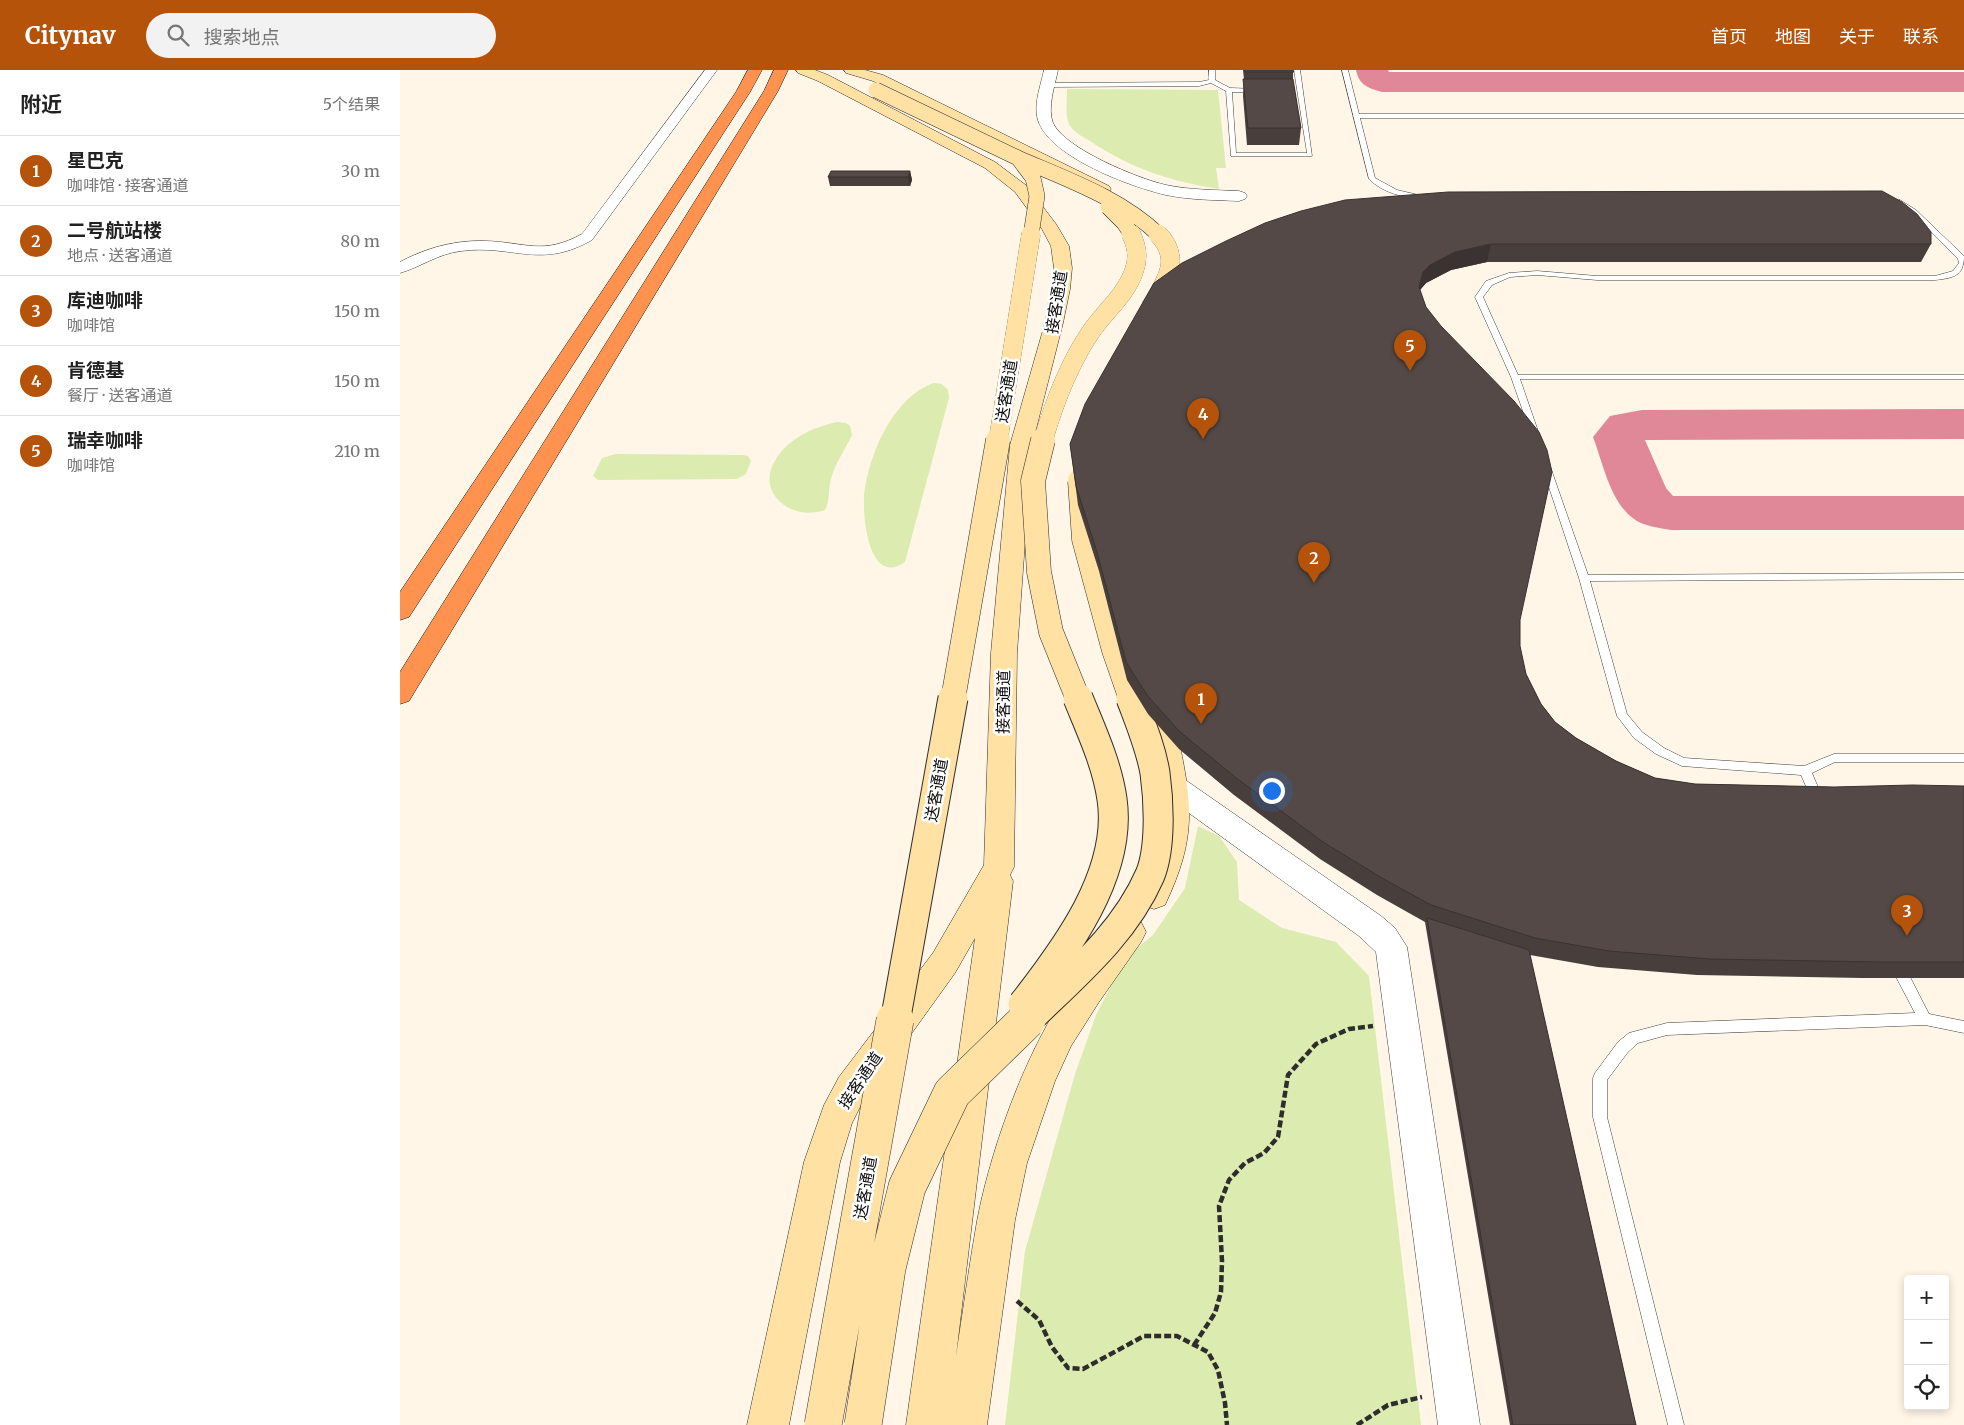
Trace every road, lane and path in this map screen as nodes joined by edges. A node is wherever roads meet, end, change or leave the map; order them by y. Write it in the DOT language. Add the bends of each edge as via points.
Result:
graph roads {
  1 [pos="711,70"];
  2 [pos="755,70"];
  3 [pos="781,70"];
  4 [pos="803,70"];
  5 [pos="837,70"];
  6 [pos="851,70"];
  7 [pos="1212,70"];
  8 [pos="1297,70"];
  9 [pos="1346,70"];
  10 [pos="1049,78"];
  11 [pos="1212,81"];
  12 [pos="1229,90"];
  13 [pos="1264,90"];
  14 [pos="1291,91"];
  15 [pos="1300,91"];
  16 [pos="1356,116"];
  17 [pos="1964,116"];
  18 [pos="1018,158"];
  19 [pos="1148,186"];
  20 [pos="1090,192"];
  21 [pos="1239,196"];
  22 [pos="1426,197"];
  23 [pos="1120,198"];
  24 [pos="1894,200"];
  25 [pos="400,268"];
  26 [pos="1168,292"];
  27 [pos="1138,330"];
  28 [pos="1515,377"];
  29 [pos="1964,377"];
  30 [pos="1537,441"];
  31 [pos="1084,458"];
  32 [pos="1543,459"];
  33 [pos="1964,576"];
  34 [pos="1584,578"];
  35 [pos="400,611"];
  36 [pos="400,694"];
  37 [pos="1163,731"];
  38 [pos="1964,758"];
  39 [pos="1804,771"];
  40 [pos="1174,786"];
  41 [pos="1820,805"];
  42 [pos="999,867"];
  43 [pos="1903,977"];
  44 [pos="1924,1019"];
  45 [pos="1401,1023"];
  46 [pos="1964,1027"];
  47 [pos="952,1093"];
  48 [pos="1012,1297"];
  49 [pos="1194,1345"];
  50 [pos="1454,1390"];
  51 [pos="768,1425"];
  52 [pos="823,1425"];
  53 [pos="863,1425"];
  54 [pos="927,1425"];
  55 [pos="966,1425"];
  56 [pos="1227,1425"];
  57 [pos="1357,1425"];
  58 [pos="1459,1425"];
  59 [pos="1676,1425"];
  1 -- 25 [label="street" via="587,237 560,250 543,252 466,245 431,253"];
  2 -- 35 [label="highway"];
  3 -- 36 [label="highway"];
  4 -- 42 [label="main road, 接客通道" via="990,165 1021,189 1060,246 1061,289 1021,445 1004,653"];
  5 -- 18 [label="main road, 送客通道, bridge"];
  6 -- 23 [label="main road" via="887,83"];
  7 -- 11 [label="lane"];
  8 -- 15 [label="lane"];
  9 -- 16 [label="lane"];
  10 -- 11 [label="lane" via="1196,84"];
  10 -- 19 [label="street" via="1044,117 1058,139 1118,174"];
  11 -- 12 [label="lane"];
  12 -- 13 [label="lane"];
  12 -- 15 [label="lane" via="1233,155 1310,155"];
  14 -- 15 [label="lane"];
  16 -- 17 [label="lane"];
  16 -- 22 [label="lane" via="1372,179 1401,194"];
  18 -- 20 [label="main road, 送客通道, bridge"];
  18 -- 52 [label="main road, 送客通道, bridge" via="1033,178 1037,196 990,492"];
  19 -- 21 [label="street"];
  19 -- 23 [label="street"];
  20 -- 27 [label="main road, 送客通道, bridge" via="1144,220 1166,242 1171,253 1159,293"];
  20 -- 47 [label="main road, 送客通道, bridge" via="1115,212 1127,227 1135,244 1137,262 1122,291 1070,366 1052,408 1032,482 1036,545 1049,626 1104,766 1113,826 1108,855 1093,898 1056,962"];
  23 -- 26 [label="main road" via="1162,228 1172,240 1178,261"];
  24 -- 28 [label="lane" via="1914,211 1960,258 1963,263 1960,270 1935,278 1597,278 1553,270 1509,275 1489,283 1479,297"];
  28 -- 29 [label="lane"];
  28 -- 30 [label="lane"];
  31 -- 47 [label="main road, 送客通道, bridge" via="1080,495 1084,539 1114,650 1155,772 1158,806 1155,856 1136,901 1109,941"];
  32 -- 34 [label="lane"];
  33 -- 34 [label="lane"];
  34 -- 39 [label="lane" via="1622,716 1638,735 1682,762"];
  37 -- 40 [label="main road"];
  38 -- 39 [label="lane" via="1834,758"];
  39 -- 41 [label="lane"];
  40 -- 45 [label="street" via="1370,926 1387,942 1392,952"];
  40 -- 55 [label="main road" via="1174,846 1164,876 1151,901 1087,991 1060,1036 1039,1078 1010,1163 996,1220"];
  42 -- 51 [label="main road, 接客通道" via="944,963 851,1089 836,1117 822,1162"];
  42 -- 54 [label="main road"];
  43 -- 44 [label="lane"];
  44 -- 46 [label="lane"];
  44 -- 59 [label="lane" via="1667,1029 1634,1038 1623,1046 1600,1078 1600,1117"];
  45 -- 49 [label="path" via="1349,1029 1316,1044 1288,1075 1278,1137 1264,1153 1245,1163 1229,1180 1219,1206 1221,1292 1215,1313"];
  45 -- 50 [label="street"];
  47 -- 53 [label="main road, 送客通道, bridge" via="907,1186 887,1268"];
  48 -- 49 [label="path" via="1039,1320 1052,1347 1068,1368 1083,1369 1144,1336 1177,1336"];
  49 -- 56 [label="path" via="1208,1352 1218,1370"];
  50 -- 57 [label="path" via="1388,1405"];
  50 -- 58 [label="street"];
}
